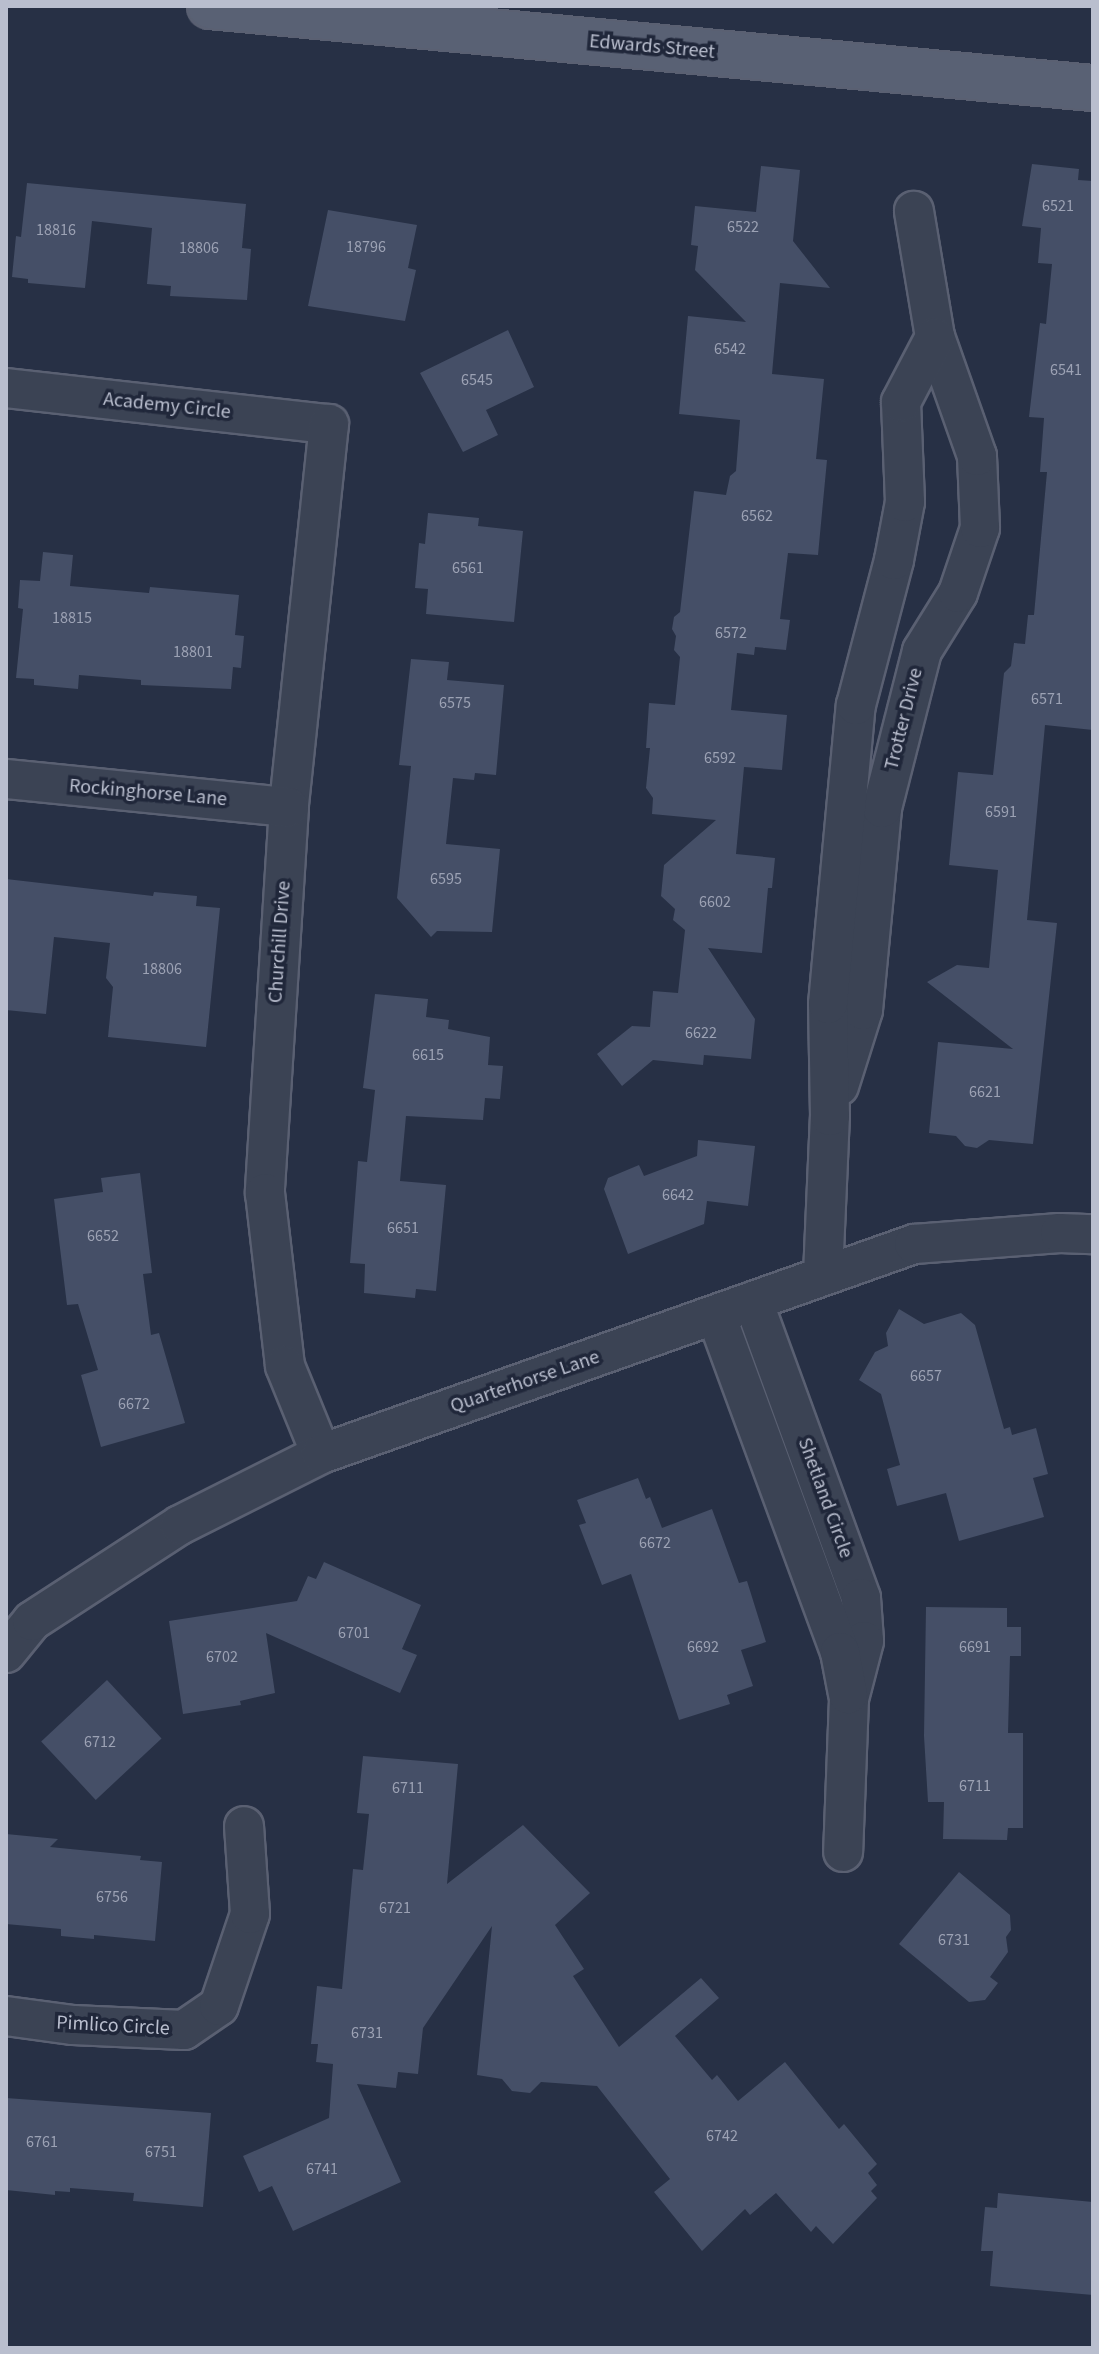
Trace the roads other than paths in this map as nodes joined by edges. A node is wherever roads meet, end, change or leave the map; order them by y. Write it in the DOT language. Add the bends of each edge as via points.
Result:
graph roads {
  1 [pos="225,7"];
  2 [pos="1093,88"];
  3 [pos="914,211"];
  4 [pos="935,337"];
  5 [pos="6,388"];
  6 [pos="329,424"];
  7 [pos="6,779"];
  8 [pos="289,807"];
  9 [pos="830,1116"];
  10 [pos="1093,1234"];
  11 [pos="823,1275"];
  12 [pos="753,1301"];
  13 [pos="716,1315"];
  14 [pos="321,1454"];
  15 [pos="6,1653"];
  16 [pos="849,1699"];
  17 [pos="244,1826"];
  18 [pos="843,1852"];
  19 [pos="6,2016"];
  1 -- 2 [label="main road, Edwards Street"];
  3 -- 4 [label="street, Trotter Drive"];
  4 -- 9 [label="street, Trotter Drive" via="901,402 905,502 856,705 828,1004"];
  4 -- 9 [label="street, Trotter Drive" via="977,456 980,528 958,593 922,651 911,694 882,808 863,1010"];
  5 -- 6 [label="street, Academy Circle"];
  6 -- 8 [label="street, Churchill Drive"];
  7 -- 8 [label="street, Rockinghorse Lane"];
  8 -- 14 [label="street, Churchill Drive" via="265,1193 285,1366"];
  9 -- 11 [label="street, Trotter Drive"];
  10 -- 11 [label="street, Quarterhorse Lane" via="914,1244"];
  11 -- 12 [label="street, Quarterhorse Lane"];
  12 -- 13 [label="street, Quarterhorse Lane"];
  12 -- 16 [label="street, Shetland Circle" via="861,1598 864,1641"];
  13 -- 14 [label="street, Quarterhorse Lane"];
  13 -- 16 [label="street, Shetland Circle" via="840,1652"];
  14 -- 15 [label="street, Quarterhorse Lane" via="180,1525 32,1621"];
  16 -- 18 [label="street, Shetland Circle"];
  17 -- 19 [label="street, Pimlico Circle" via="250,1914 219,2006 184,2030"];
}
